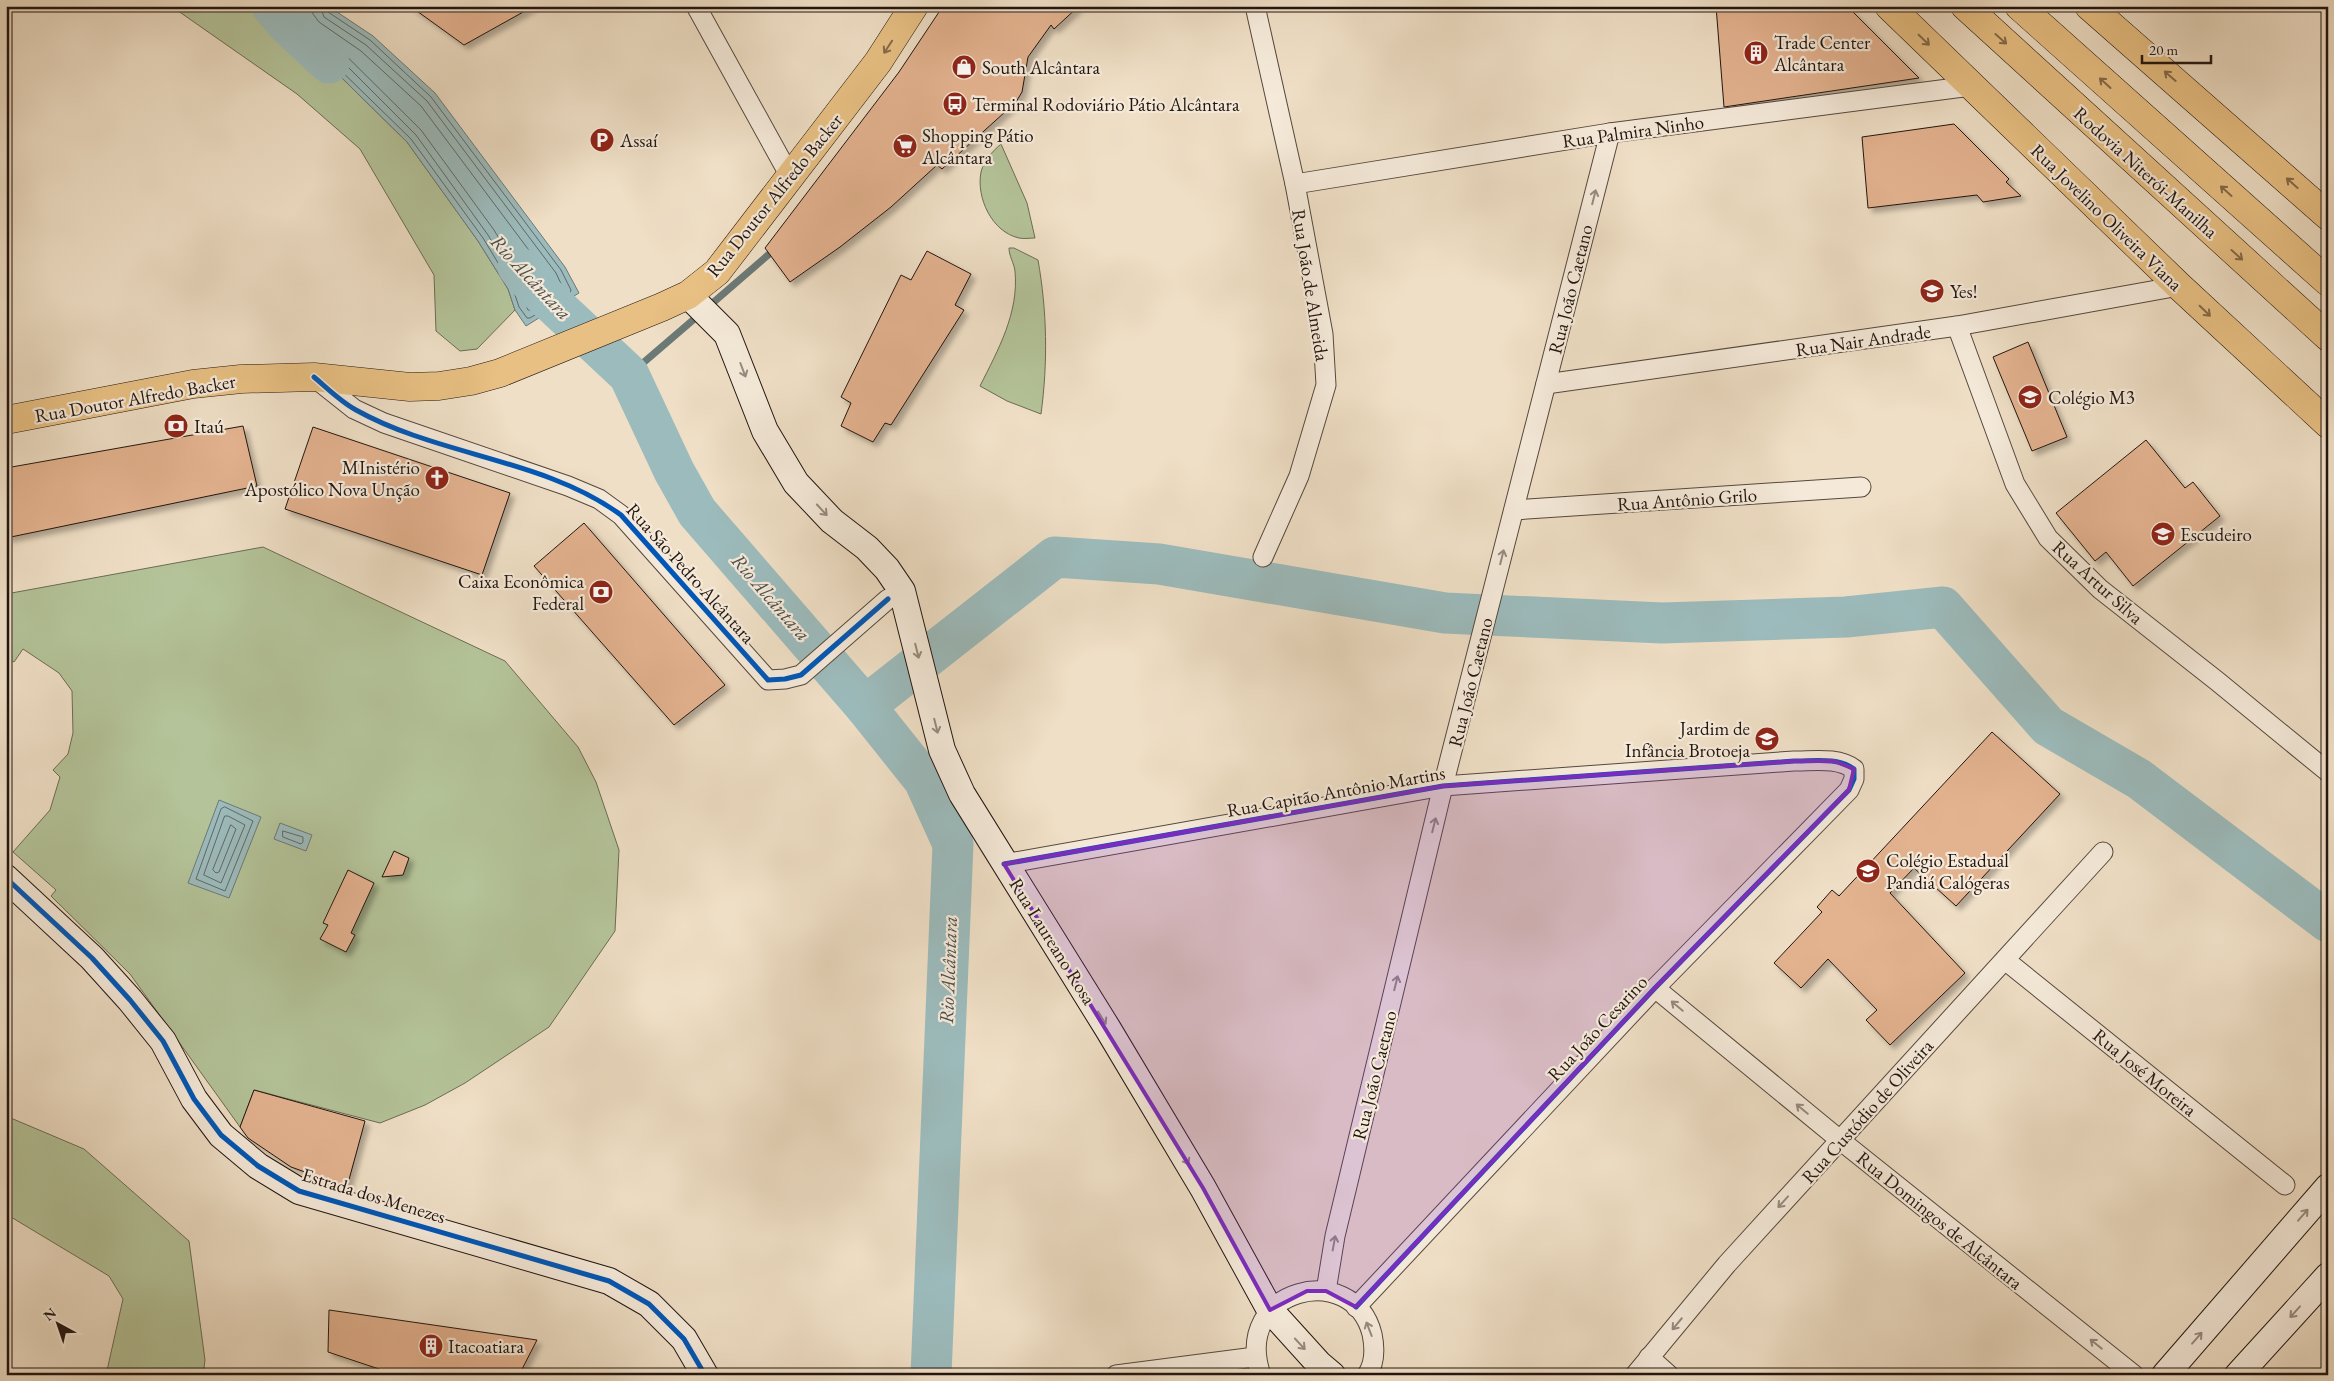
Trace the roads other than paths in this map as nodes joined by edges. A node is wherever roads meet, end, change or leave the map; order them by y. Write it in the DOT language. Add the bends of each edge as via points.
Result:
graph roads {
  1 [pos="696,6"];
  2 [pos="914,6"];
  3 [pos="1255,6"];
  4 [pos="1889,6"];
  5 [pos="1965,6"];
  6 [pos="2019,6"];
  7 [pos="2089,6"];
  8 [pos="1971,86"];
  9 [pos="1610,133"];
  10 [pos="791,178"];
  11 [pos="1296,184"];
  12 [pos="2328,216"];
  13 [pos="2328,282"];
  14 [pos="2179,286"];
  15 [pos="693,300"];
  16 [pos="1957,326"];
  17 [pos="2328,337"];
  18 [pos="314,377"];
  19 [pos="1546,384"];
  20 [pos="6,420"];
  21 [pos="2328,424"];
  22 [pos="1861,487"];
  23 [pos="1514,510"];
  24 [pos="1263,557"];
  25 [pos="888,599"];
  26 [pos="1854,769"];
  27 [pos="2328,772"];
  28 [pos="1443,786"];
  29 [pos="2104,852"];
  30 [pos="1004,864"];
  31 [pos="6,878"];
  32 [pos="2005,960"];
  33 [pos="1655,988"];
  34 [pos="1840,1140"];
  35 [pos="2285,1185"];
  36 [pos="2328,1187"];
  37 [pos="2328,1276"];
  38 [pos="1326,1291"];
  39 [pos="1356,1307"];
  40 [pos="1270,1310"];
  41 [pos="1649,1357"];
  42 [pos="1258,1366"];
  43 [pos="705,1375"];
  44 [pos="1116,1375"];
  45 [pos="1332,1375"];
  46 [pos="1367,1375"];
  47 [pos="1635,1375"];
  48 [pos="1669,1375"];
  49 [pos="2134,1375"];
  50 [pos="2165,1375"];
  51 [pos="2238,1375"];
  1 -- 10 [label="street"];
  2 -- 10 [label="main road, Rua Doutor Alfredo Backer, one-way" via="878,62"];
  3 -- 11 [label="street, Rua João de Almeida"];
  4 -- 8 [label="main road, Rua Jovelino Oliveira Viana, one-way"];
  5 -- 17 [label="main road, Rodovia Niterói-Manilha, one-way"];
  13 -- 6 [label="main road, Rodovia Niterói-Manilha, one-way"];
  12 -- 7 [label="main road, one-way"];
  8 -- 9 [label="street, Rua Palmira Ninho"];
  8 -- 14 [label="main road, Rua Jovelino Oliveira Viana"];
  9 -- 11 [label="street, Rua Palmira Ninho"];
  19 -- 9 [label="street, Rua João Caetano, one-way"];
  10 -- 15 [label="main road, Rua Doutor Alfredo Backer"];
  11 -- 24 [label="street, Rua João de Almeida" via="1323,334 1326,385 1299,476"];
  14 -- 16 [label="street, Rua Nair Andrade"];
  14 -- 21 [label="main road, Rua Jovelino Oliveira Viana, one-way"];
  15 -- 18 [label="main road, Rua Doutor Alfredo Backer" via="662,307 500,373 471,381 410,387"];
  15 -- 30 [label="main road, Rua Laureano Rosa, one-way" via="721,326 735,351 765,431 796,483 832,521 867,548 902,591 942,750 962,794"];
  16 -- 19 [label="street, Rua Nair Andrade"];
  16 -- 27 [label="street, Rua Artur Silva" via="2015,484 2048,538 2100,589"];
  18 -- 20 [label="main road, Rua Doutor Alfredo Backer" via="193,384"];
  18 -- 25 [label="street, Rua São Pedro Alcântara" via="354,409 384,423 599,499 621,515 768,680 801,675"];
  19 -- 23 [label="street, Rua João Caetano"];
  22 -- 23 [label="street, Rua Antônio Grilo"];
  28 -- 23 [label="street, Rua João Caetano, one-way"];
  26 -- 28 [label="street, Rua Capitão Antônio Martins" via="1846,763 1834,761 1794,761"];
  26 -- 33 [label="street, Rua João Cesarino" via="1849,790"];
  28 -- 30 [label="street, Rua Capitão Antônio Martins"];
  38 -- 28 [label="street, Rua João Caetano, one-way" via="1335,1236"];
  29 -- 32 [label="street, Rua Custódio de Oliveira"];
  30 -- 40 [label="main road, Rua Laureano Rosa, one-way" via="1108,1028 1203,1188"];
  31 -- 43 [label="main road, Estrada dos Menezes" via="92,958 130,1000 163,1041 194,1099 221,1135 258,1166 299,1191 609,1281 648,1304 684,1339"];
  32 -- 34 [label="street, Rua Custódio de Oliveira"];
  32 -- 35 [label="street, Rua José Moreira"];
  34 -- 33 [label="street, Rua Domingos de Alcântara, one-way"];
  33 -- 39 [label="street, Rua João Cesarino"];
  34 -- 41 [label="street, Rua Custódio de Oliveira, one-way" via="1727,1264"];
  49 -- 34 [label="street, Rua Domingos de Alcântara, one-way"];
  50 -- 36 [label="main road, one-way"];
  37 -- 51 [label="main road, one-way"];
  38 -- 39 [label="street" via="1339,1295"];
  38 -- 40 [label="street" via="1307,1291 1280,1302"];
  46 -- 39 [label="street, one-way" via="1372,1367 1374,1345 1369,1325"];
  40 -- 42 [label="street" via="1260,1327"];
  40 -- 45 [label="main road, Rua Laureano Rosa, one-way"];
  41 -- 47 [label="street, Rua Custódio de Oliveira"];
  41 -- 48 [label="street"];
  42 -- 44 [label="street"];
}
